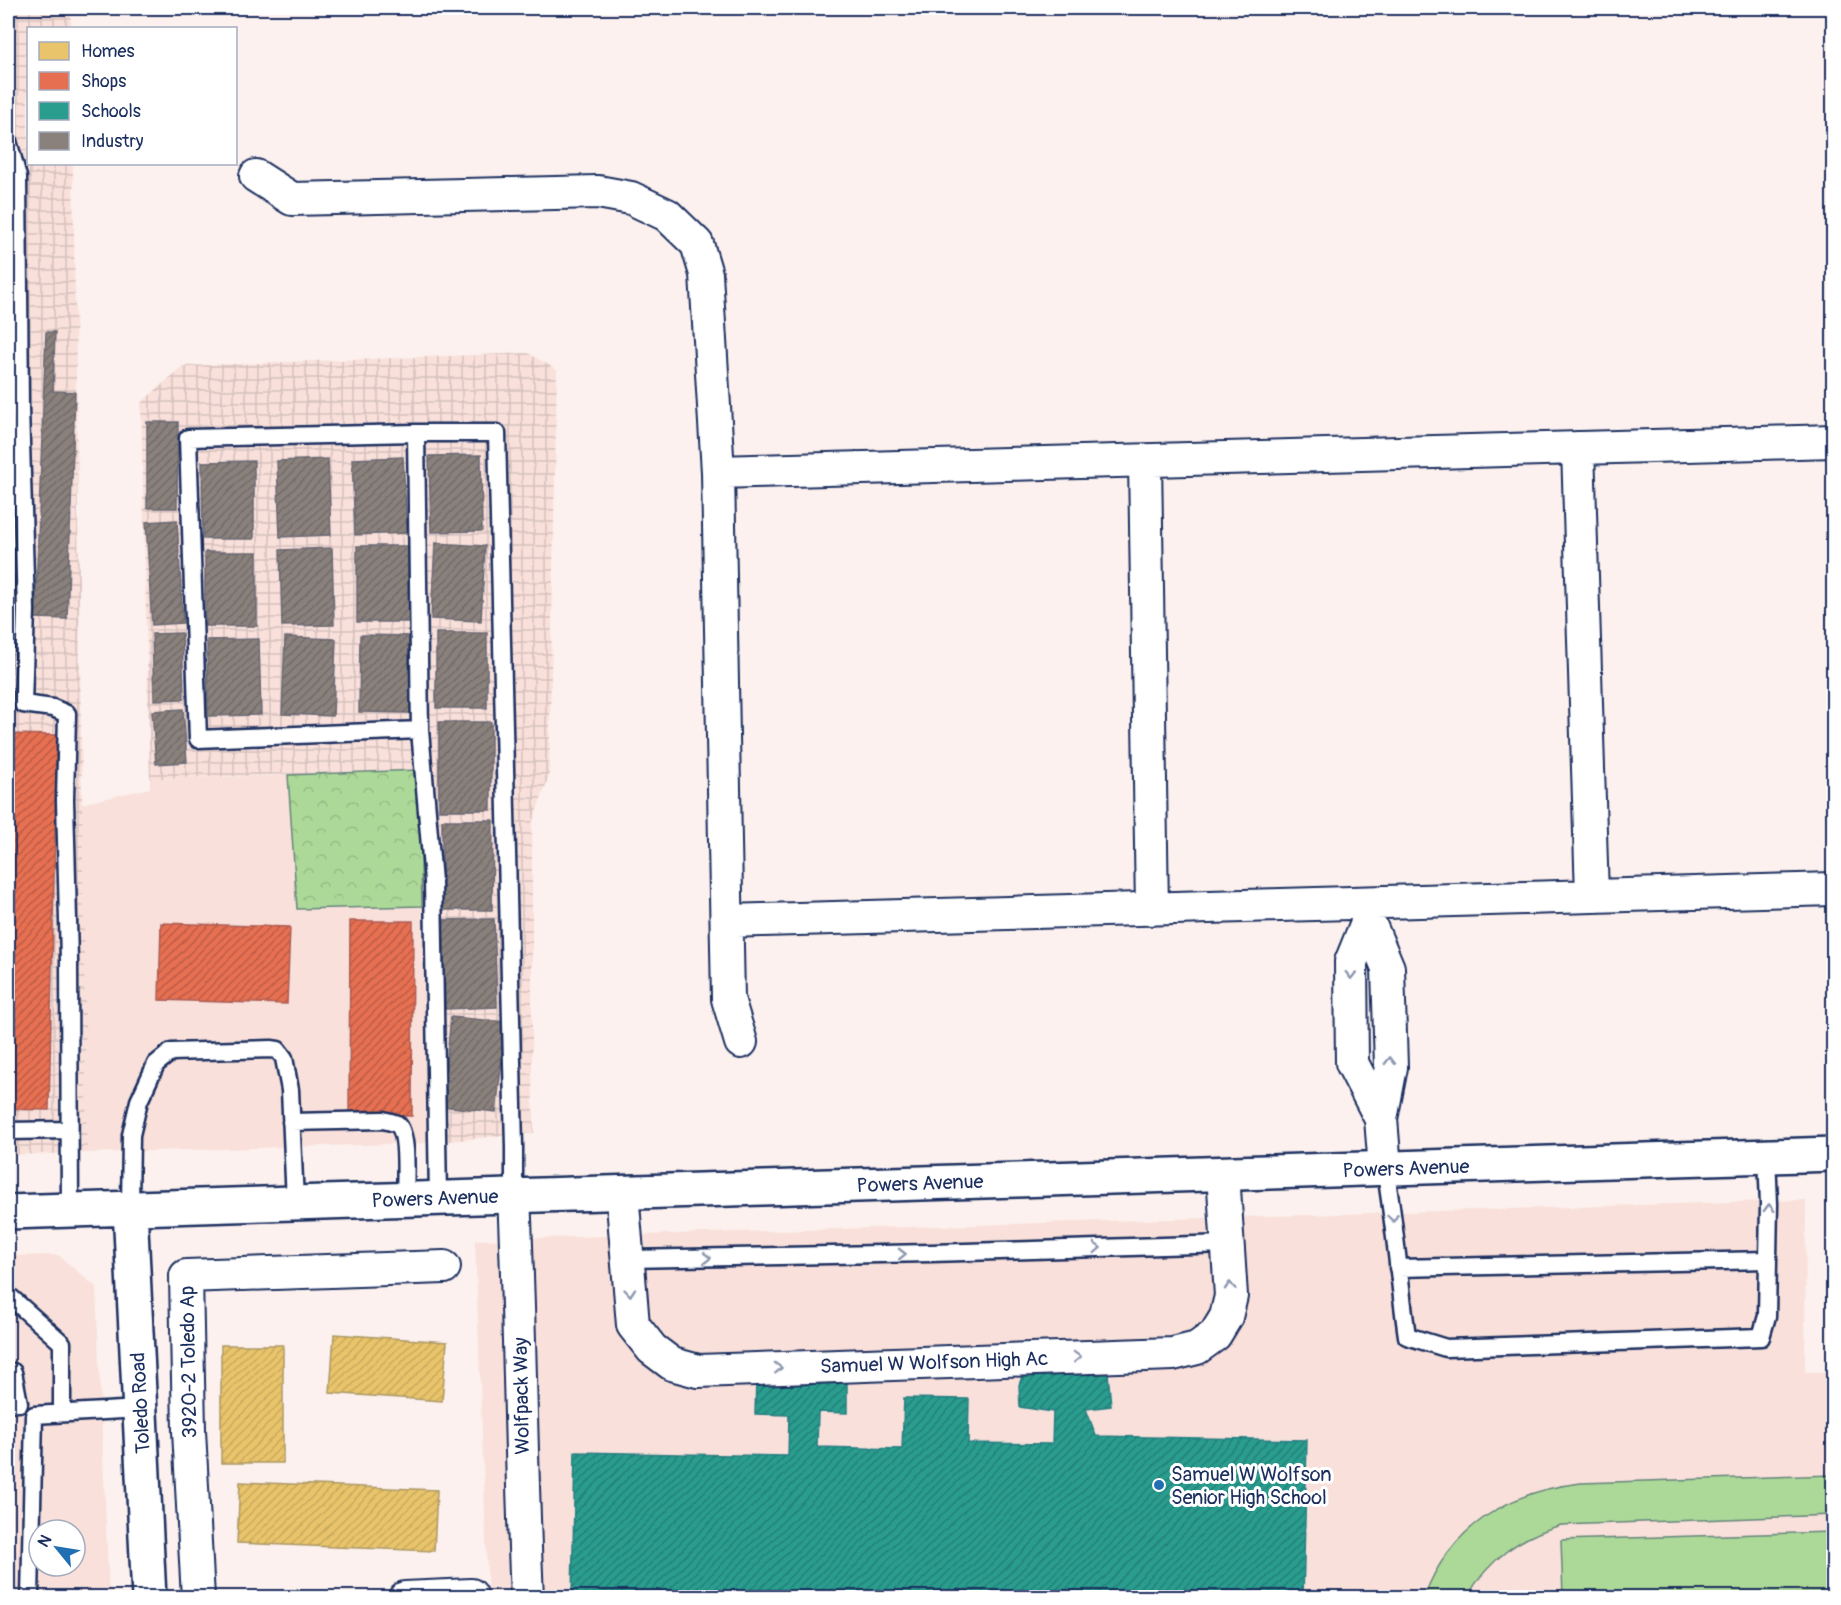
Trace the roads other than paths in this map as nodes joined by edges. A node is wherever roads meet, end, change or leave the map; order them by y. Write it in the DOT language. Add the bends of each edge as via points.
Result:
graph roads {
  1 [pos="8,141"];
  2 [pos="256,176"];
  3 [pos="416,433"];
  4 [pos="1833,441"];
  5 [pos="1578,448"];
  6 [pos="1144,461"];
  7 [pos="718,472"];
  8 [pos="15,704"];
  9 [pos="420,730"];
  10 [pos="1833,889"];
  11 [pos="1592,896"];
  12 [pos="1152,909"];
  13 [pos="1368,912"];
  14 [pos="727,921"];
  15 [pos="741,1042"];
  16 [pos="291,1122"];
  17 [pos="69,1130"];
  18 [pos="8,1131"];
  19 [pos="1833,1154"];
  20 [pos="1767,1156"];
  21 [pos="1385,1168"];
  22 [pos="1223,1173"];
  23 [pos="622,1192"];
  24 [pos="513,1195"];
  25 [pos="438,1198"];
  26 [pos="405,1199"];
  27 [pos="295,1202"];
  28 [pos="130,1208"];
  29 [pos="70,1210"];
  30 [pos="8,1212"];
  31 [pos="1227,1244"];
  32 [pos="628,1259"];
  33 [pos="1768,1260"];
  34 [pos="444,1267"];
  35 [pos="1398,1268"];
  36 [pos="8,1295"];
  37 [pos="13,1372"];
  38 [pos="13,1402"];
  39 [pos="140,1409"];
  40 [pos="62,1412"];
  41 [pos="34,1414"];
  42 [pos="471,1595"];
  43 [pos="30,1598"];
  44 [pos="149,1598"];
  45 [pos="198,1598"];
  46 [pos="405,1598"];
  47 [pos="527,1598"];
  1 -- 8 [label="lane" via="18,177 26,610"];
  2 -- 7 [label="street" via="292,199 598,192 631,198 667,215 697,244 706,274"];
  3 -- 9 [label="lane"];
  3 -- 9 [label="lane" via="188,438 198,739"];
  3 -- 24 [label="lane" via="496,433"];
  4 -- 5 [label="street"];
  5 -- 6 [label="street"];
  5 -- 11 [label="street"];
  6 -- 7 [label="street"];
  6 -- 12 [label="street"];
  7 -- 14 [label="street"];
  8 -- 17 [label="lane" via="53,708 66,714"];
  9 -- 25 [label="lane" via="433,881"];
  10 -- 11 [label="street"];
  11 -- 13 [label="street"];
  12 -- 13 [label="street"];
  12 -- 14 [label="street"];
  13 -- 21 [label="street" via="1388,968 1391,1067 1381,1119"];
  14 -- 15 [label="street" via="728,999"];
  16 -- 26 [label="lane" via="383,1120 398,1125 404,1150"];
  16 -- 27 [label="lane"];
  16 -- 28 [label="lane" via="290,1090 284,1058 278,1050 171,1052 156,1064 139,1101 130,1135"];
  17 -- 18 [label="lane"];
  17 -- 29 [label="lane"];
  19 -- 20 [label="street, Powers Avenue"];
  20 -- 21 [label="street, Powers Avenue"];
  33 -- 20 [label="lane, one-way"];
  21 -- 22 [label="street, Powers Avenue"];
  21 -- 35 [label="lane, one-way"];
  22 -- 23 [label="street, Powers Avenue"];
  22 -- 31 [label="street, Samuel W Wolfson High Ac"];
  23 -- 24 [label="street, Powers Avenue"];
  23 -- 32 [label="street, Samuel W Wolfson High Ac"];
  24 -- 25 [label="street, Powers Avenue"];
  24 -- 47 [label="street, Wolfpack Way"];
  25 -- 26 [label="street, Powers Avenue"];
  26 -- 27 [label="street, Powers Avenue"];
  27 -- 28 [label="street, Powers Avenue"];
  28 -- 29 [label="street, Powers Avenue"];
  28 -- 39 [label="street, Toledo Road"];
  29 -- 30 [label="street, Powers Avenue"];
  32 -- 31 [label="lane, one-way"];
  32 -- 31 [label="street, Samuel W Wolfson High Ac, one-way" via="633,1325 652,1349 672,1364 698,1371 1173,1354 1197,1348 1215,1335 1226,1317 1231,1296"];
  33 -- 35 [label="lane"];
  33 -- 35 [label="lane" via="1767,1316 1761,1337 1446,1348 1407,1336"];
  34 -- 45 [label="street, 3920-2 Toledo Ap" via="186,1276"];
  36 -- 40 [label="lane" via="62,1343"];
  37 -- 38 [label="lane"];
  38 -- 41 [label="lane"];
  39 -- 40 [label="lane"];
  39 -- 44 [label="street, Toledo Road"];
  40 -- 41 [label="lane"];
  41 -- 43 [label="lane"];
  42 -- 46 [label="street"];
}
